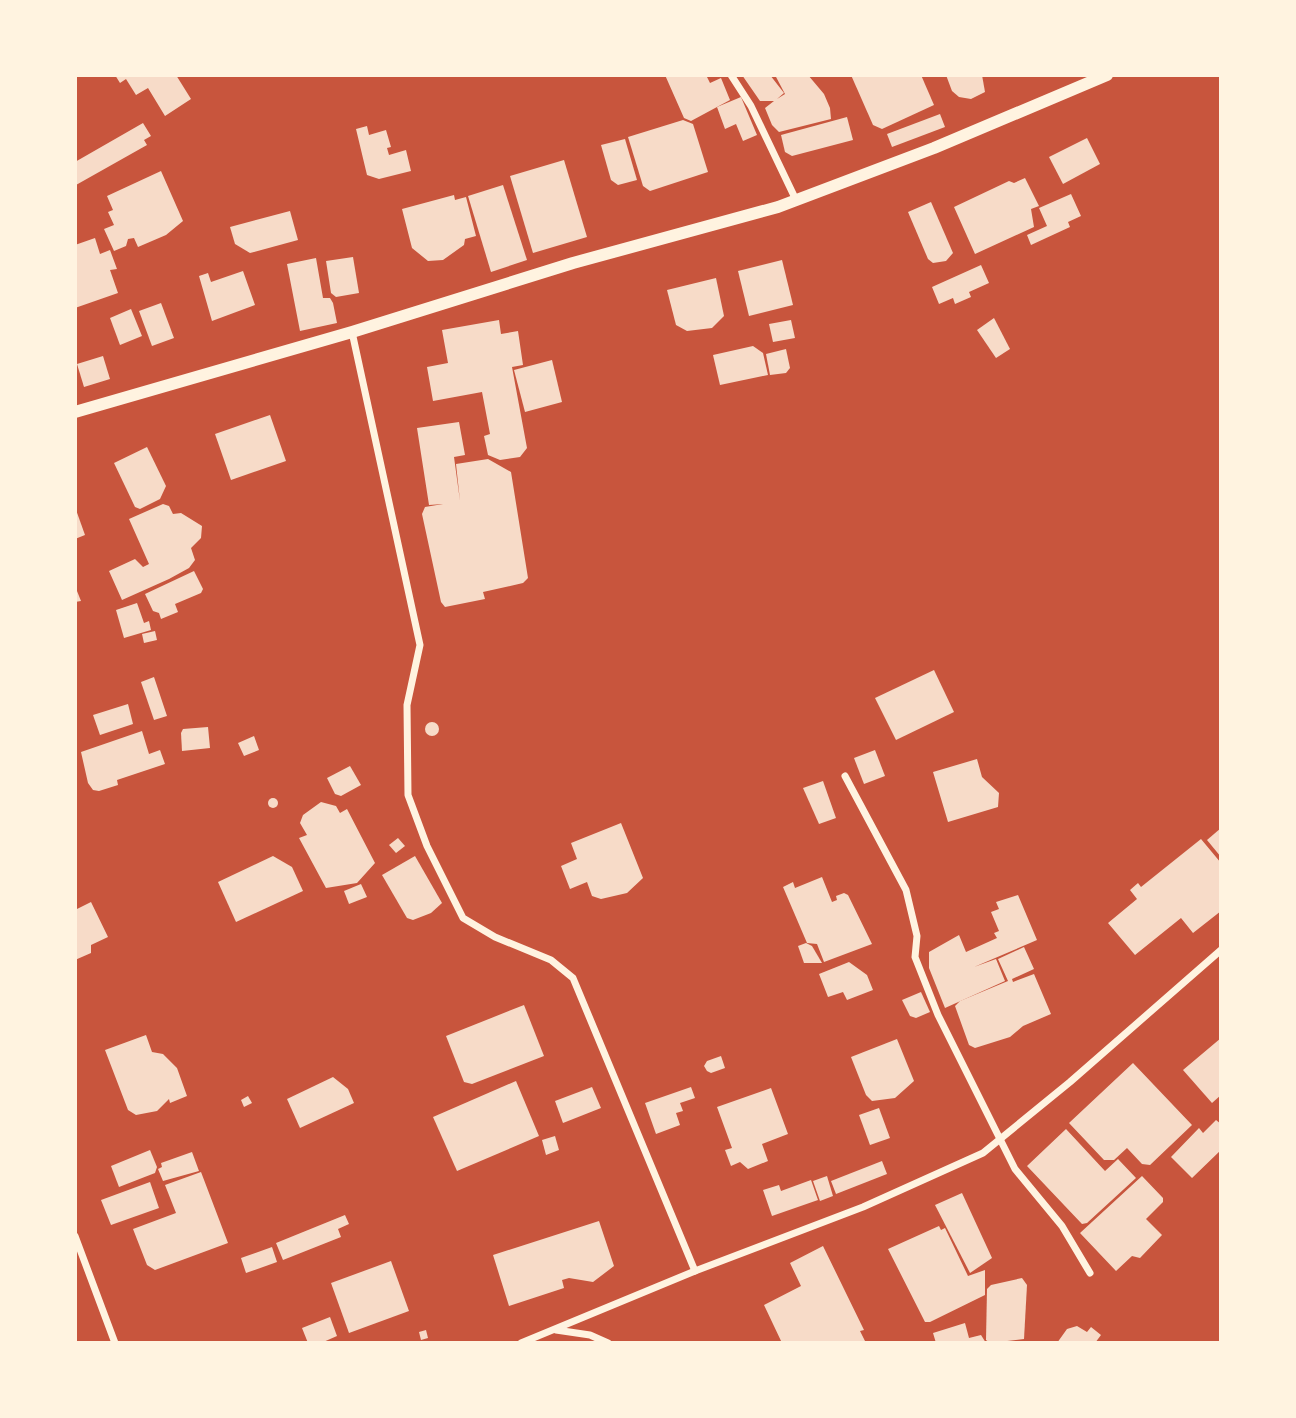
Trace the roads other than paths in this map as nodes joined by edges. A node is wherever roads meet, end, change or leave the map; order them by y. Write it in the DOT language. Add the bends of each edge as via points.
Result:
graph roads {
  1 [pos="731,75"];
  2 [pos="1107,75"];
  3 [pos="796,200"];
  4 [pos="352,332"];
  5 [pos="75,412"];
  6 [pos="845,776"];
  7 [pos="1221,950"];
  8 [pos="1001,1139"];
  9 [pos="75,1236"];
  10 [pos="695,1271"];
  11 [pos="1090,1273"];
  12 [pos="555,1330"];
  13 [pos="115,1343"];
  14 [pos="521,1343"];
  15 [pos="608,1343"];
  1 -- 3 [label="street"];
  2 -- 3 [label="street"];
  3 -- 4 [label="street"];
  4 -- 5 [label="street"];
  4 -- 10 [label="street" via="420,645 407,705 408,795 463,918 551,960 573,978"];
  6 -- 8 [label="street" via="906,890 921,973"];
  7 -- 8 [label="street"];
  8 -- 10 [label="street" via="983,1153 863,1207"];
  8 -- 11 [label="street" via="1016,1168 1062,1226"];
  9 -- 13 [label="street"];
  10 -- 12 [label="street"];
  12 -- 14 [label="street"];
  12 -- 15 [label="street"];
}
